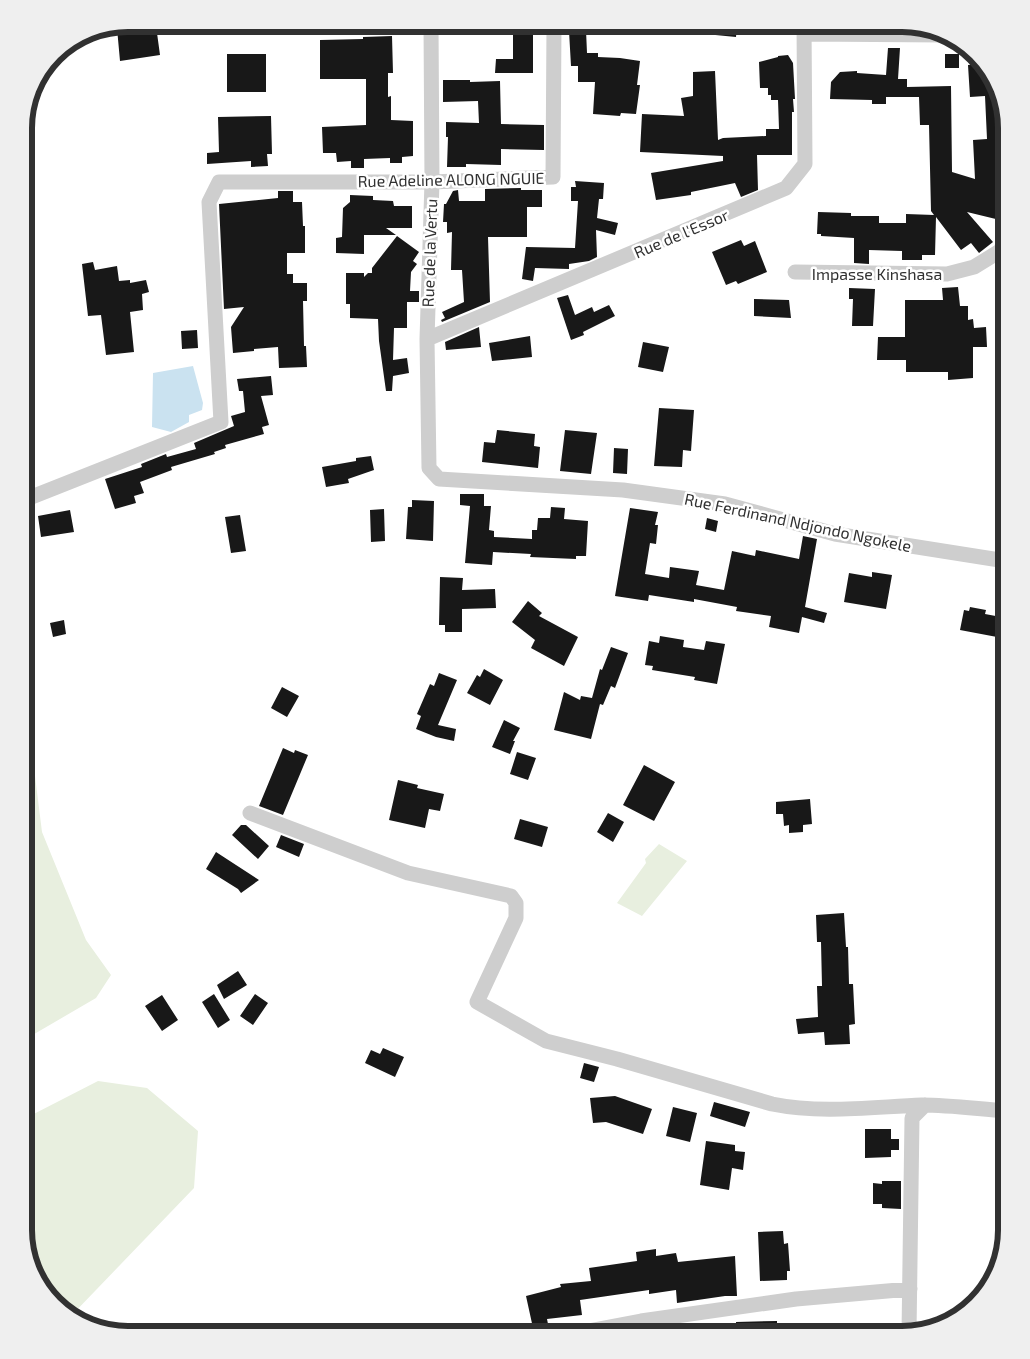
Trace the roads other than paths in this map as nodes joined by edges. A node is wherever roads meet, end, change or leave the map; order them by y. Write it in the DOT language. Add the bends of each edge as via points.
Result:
graph roads {
  1 [pos="431,32"];
  2 [pos="554,33"];
  3 [pos="804,33"];
  4 [pos="898,33"];
  5 [pos="917,34"];
  6 [pos="432,182"];
  7 [pos="998,252"];
  8 [pos="795,272"];
  9 [pos="427,339"];
  10 [pos="438,479"];
  11 [pos="33,497"];
  12 [pos="998,561"];
  13 [pos="250,813"];
  14 [pos="925,1105"];
  15 [pos="998,1110"];
  16 [pos="910,1288"];
  17 [pos="615,1326"];
  18 [pos="910,1326"];
  1 -- 6 [label="street, Rue de la Vertu"];
  2 -- 6 [label="street, Rue Adeline ALONG NGUIE" via="553,178"];
  3 -- 9 [label="street, Rue de l'Essor" via="804,164 786,188"];
  4 -- 5 [label="street"];
  6 -- 9 [label="street, Rue de la Vertu"];
  6 -- 11 [label="street, Rue Adeline ALONG NGUIE" via="220,182 209,202 221,422"];
  7 -- 8 [label="street, Impasse Kinshasa" via="974,267 947,274"];
  9 -- 10 [label="street, Rue de la Vertu" via="429,468"];
  10 -- 12 [label="street, Rue Ferdinand Ndjondo Ngokele" via="623,490 725,504 835,534"];
  13 -- 14 [label="street" via="408,872 511,896 517,909 516,918 477,1002 546,1042 790,1108"];
  14 -- 15 [label="street"];
  14 -- 16 [label="street" via="912,1118"];
  16 -- 17 [label="street" via="796,1299"];
  16 -- 18 [label="street"];
}
